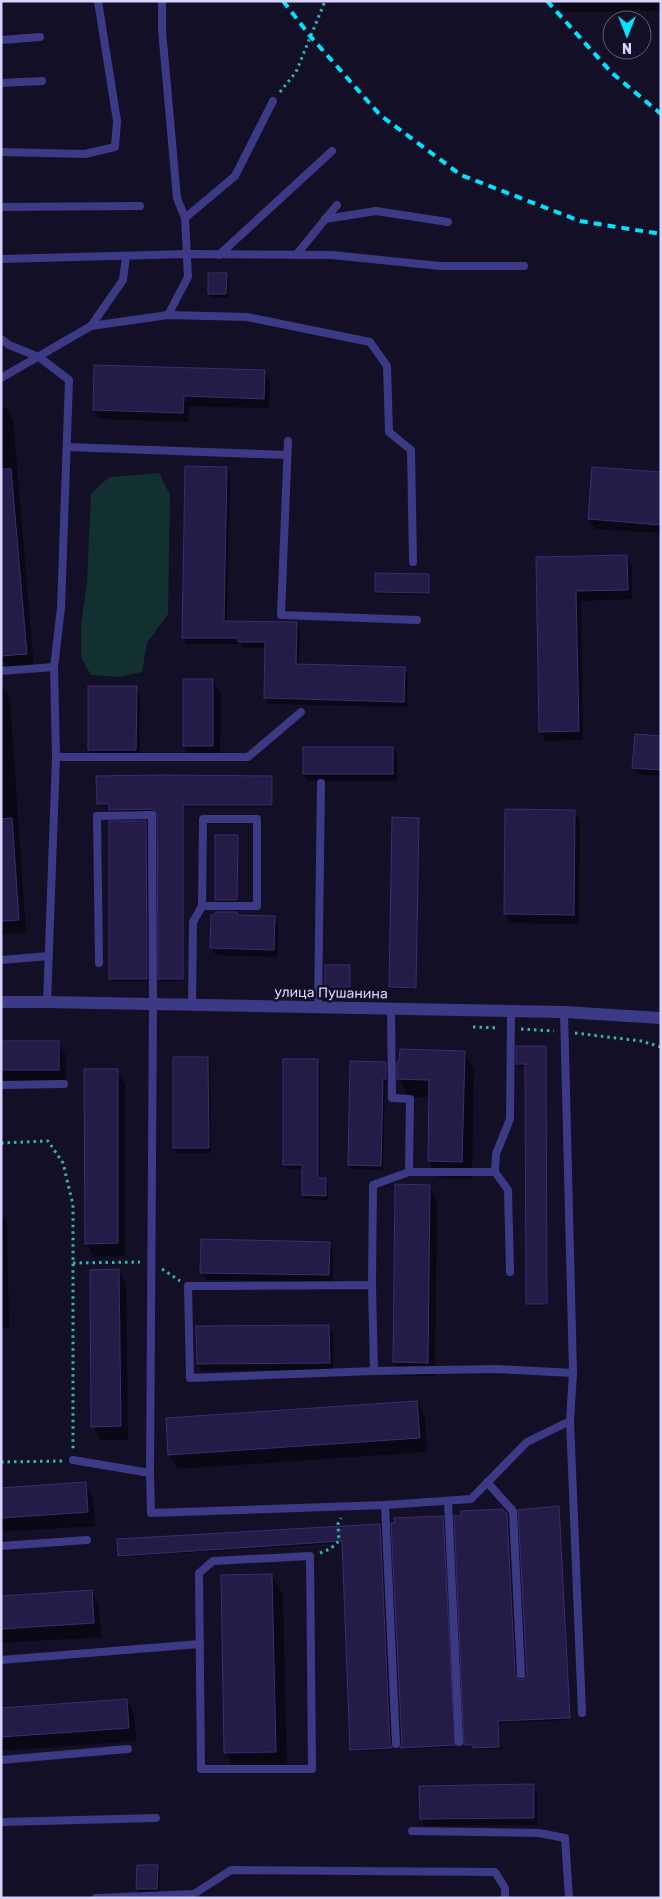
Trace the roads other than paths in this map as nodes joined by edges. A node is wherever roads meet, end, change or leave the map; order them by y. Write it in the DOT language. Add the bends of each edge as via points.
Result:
graph roads {
  1 [pos="98,1"];
  2 [pos="162,1"];
  3 [pos="40,37"];
  4 [pos="1,40"];
  5 [pos="42,81"];
  6 [pos="1,83"];
  7 [pos="273,101"];
  8 [pos="332,151"];
  9 [pos="1,152"];
  10 [pos="337,205"];
  11 [pos="140,206"];
  12 [pos="1,207"];
  13 [pos="185,218"];
  14 [pos="325,219"];
  15 [pos="448,222"];
  16 [pos="187,254"];
  17 [pos="219,255"];
  18 [pos="296,255"];
  19 [pos="126,256"];
  20 [pos="1,258"];
  21 [pos="524,266"];
  22 [pos="168,315"];
  23 [pos="91,326"];
  24 [pos="1,339"];
  25 [pos="39,357"];
  26 [pos="1,378"];
  27 [pos="288,441"];
  28 [pos="66,447"];
  29 [pos="287,455"];
  30 [pos="413,562"];
  31 [pos="418,620"];
  32 [pos="54,667"];
  33 [pos="1,671"];
  34 [pos="301,712"];
  35 [pos="56,757"];
  36 [pos="321,783"];
  37 [pos="202,906"];
  38 [pos="49,956"];
  39 [pos="1,960"];
  40 [pos="99,963"];
  41 [pos="1,1002"];
  42 [pos="47,1002"];
  43 [pos="153,1004"];
  44 [pos="192,1005"];
  45 [pos="318,1008"];
  46 [pos="392,1009"];
  47 [pos="511,1011"];
  48 [pos="564,1012"];
  49 [pos="661,1018"];
  50 [pos="64,1084"];
  51 [pos="1,1085"];
  52 [pos="409,1172"];
  53 [pos="495,1172"];
  54 [pos="510,1272"];
  55 [pos="372,1285"];
  56 [pos="374,1370"];
  57 [pos="573,1373"];
  58 [pos="570,1421"];
  59 [pos="74,1460"];
  60 [pos="150,1473"];
  61 [pos="487,1482"];
  62 [pos="448,1501"];
  63 [pos="385,1505"];
  64 [pos="87,1540"];
  65 [pos="1,1546"];
  66 [pos="200,1644"];
  67 [pos="1,1660"];
  68 [pos="521,1674"];
  69 [pos="582,1713"];
  70 [pos="458,1742"];
  71 [pos="396,1744"];
  72 [pos="128,1749"];
  73 [pos="1,1760"];
  74 [pos="156,1818"];
  75 [pos="1,1822"];
  76 [pos="412,1831"];
  77 [pos="199,1895"];
  78 [pos="96,1898"];
  79 [pos="505,1898"];
  80 [pos="569,1898"];
  1 -- 9 [label="lane" via="117,121 115,147 85,154"];
  2 -- 13 [label="lane" via="177,198"];
  3 -- 4 [label="lane"];
  5 -- 6 [label="lane"];
  7 -- 13 [label="lane" via="235,176"];
  8 -- 17 [label="lane"];
  10 -- 14 [label="lane"];
  11 -- 12 [label="lane"];
  13 -- 16 [label="lane"];
  14 -- 15 [label="lane" via="376,211"];
  14 -- 18 [label="lane"];
  16 -- 17 [label="lane"];
  16 -- 19 [label="lane"];
  16 -- 22 [label="lane" via="188,277"];
  17 -- 18 [label="lane"];
  18 -- 21 [label="lane" via="332,255 440,266"];
  19 -- 20 [label="lane"];
  19 -- 23 [label="lane" via="123,280"];
  22 -- 23 [label="lane"];
  22 -- 30 [label="lane" via="248,317 370,342 387,366 389,432 411,450"];
  23 -- 25 [label="lane"];
  24 -- 25 [label="lane"];
  25 -- 26 [label="lane"];
  25 -- 28 [label="lane" via="69,380"];
  27 -- 29 [label="lane"];
  28 -- 29 [label="lane"];
  28 -- 32 [label="lane" via="61,608"];
  29 -- 31 [label="lane" via="281,615"];
  32 -- 33 [label="lane"];
  32 -- 35 [label="lane"];
  34 -- 35 [label="lane" via="248,758"];
  35 -- 38 [label="lane"];
  36 -- 45 [label="lane"];
  37 -- 37 [label="lane" via="203,819 257,819 257,906"];
  37 -- 44 [label="lane" via="193,922"];
  38 -- 39 [label="lane"];
  38 -- 42 [label="lane"];
  40 -- 43 [label="lane" via="97,816 152,815"];
  41 -- 42 [label="street, улица Пушанина"];
  42 -- 43 [label="street, улица Пушанина"];
  43 -- 44 [label="street, улица Пушанина"];
  43 -- 60 [label="lane"];
  44 -- 45 [label="street, улица Пушанина"];
  45 -- 46 [label="street, улица Пушанина"];
  46 -- 47 [label="street, улица Пушанина"];
  46 -- 52 [label="lane" via="392,1098 410,1099"];
  47 -- 48 [label="street, улица Пушанина"];
  47 -- 53 [label="lane" via="510,1119 496,1154"];
  48 -- 49 [label="street, улица Пушанина"];
  48 -- 57 [label="lane"];
  50 -- 51 [label="lane"];
  52 -- 53 [label="lane"];
  52 -- 55 [label="lane" via="373,1185"];
  53 -- 54 [label="lane" via="508,1190"];
  55 -- 56 [label="lane"];
  55 -- 56 [label="lane" via="188,1286 190,1378"];
  56 -- 57 [label="lane" via="496,1369"];
  57 -- 58 [label="lane"];
  58 -- 61 [label="lane" via="527,1442"];
  58 -- 69 [label="lane"];
  59 -- 60 [label="lane"];
  60 -- 63 [label="lane" via="151,1513"];
  61 -- 62 [label="lane" via="471,1499"];
  61 -- 68 [label="lane" via="513,1511"];
  62 -- 63 [label="lane"];
  62 -- 70 [label="lane"];
  63 -- 71 [label="lane"];
  64 -- 65 [label="lane"];
  66 -- 66 [label="lane" via="201,1768 312,1768 310,1556 214,1561 199,1573"];
  66 -- 67 [label="lane"];
  72 -- 73 [label="lane"];
  74 -- 75 [label="lane"];
  76 -- 80 [label="lane" via="539,1833 565,1838"];
  77 -- 78 [label="lane"];
  77 -- 79 [label="lane" via="231,1870 495,1872 505,1888"];
}
